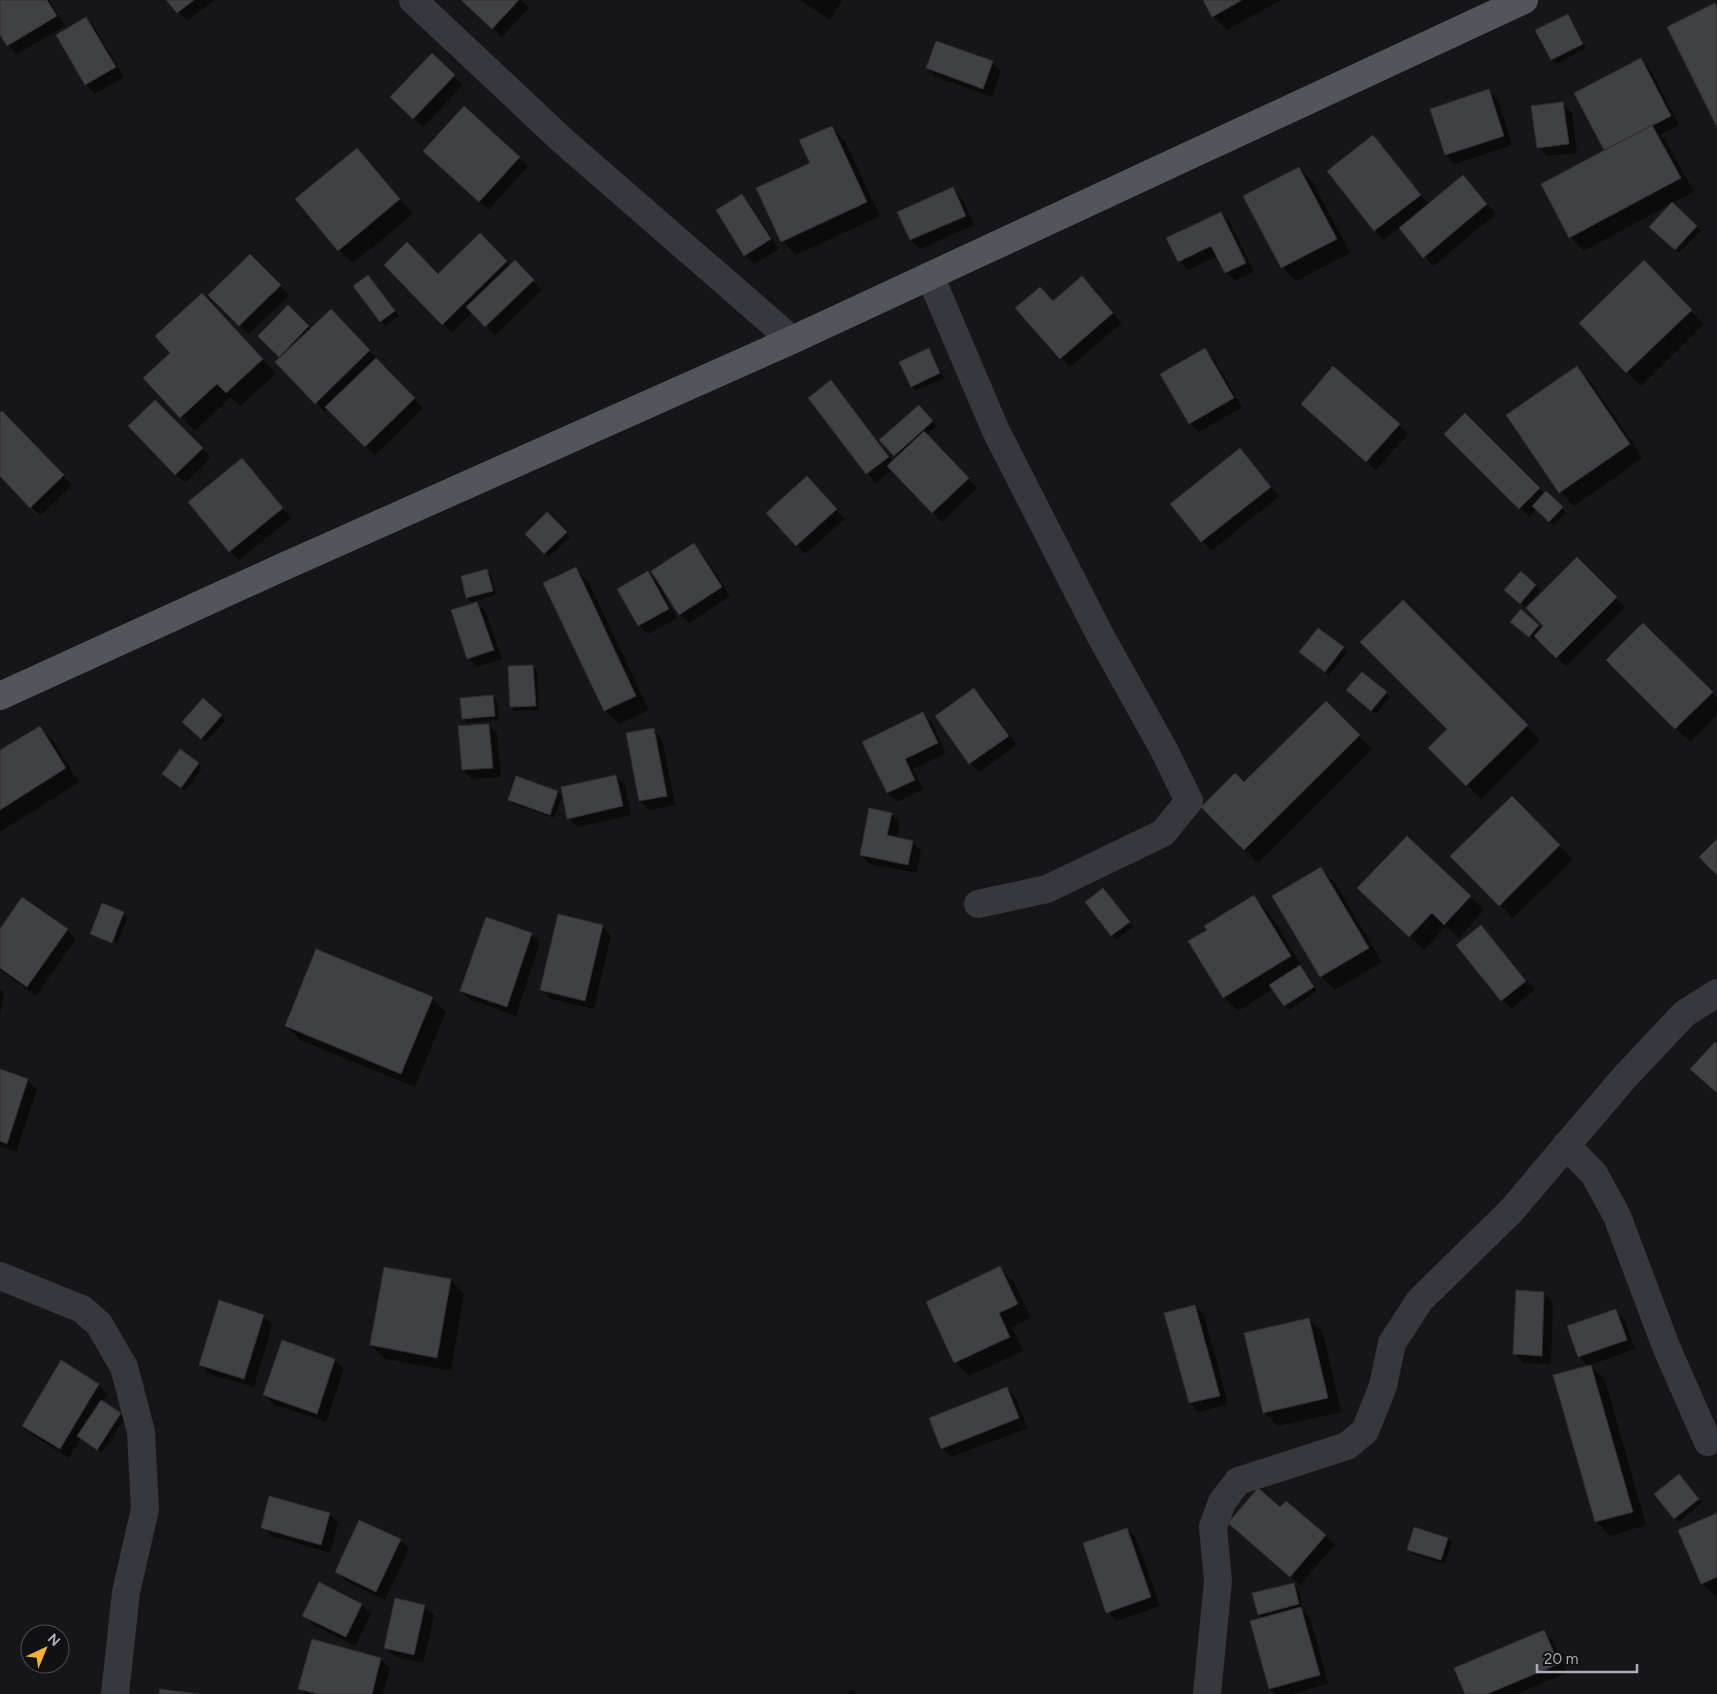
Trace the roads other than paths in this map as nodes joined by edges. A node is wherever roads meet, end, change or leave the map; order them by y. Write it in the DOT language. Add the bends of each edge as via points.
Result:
graph roads {
  1 [pos="413,0"];
  2 [pos="1524,0"];
  3 [pos="930,276"];
  4 [pos="792,340"];
  5 [pos="0,696"];
  6 [pos="978,904"];
  7 [pos="1717,994"];
  8 [pos="1566,1145"];
  9 [pos="0,1276"];
  10 [pos="1708,1442"];
  11 [pos="115,1694"];
  12 [pos="1208,1694"];
  1 -- 4 [label="street" via="562,140"];
  2 -- 3 [label="main road"];
  3 -- 4 [label="main road"];
  3 -- 6 [label="street" via="996,431 1100,636 1189,801 1163,833 1046,889"];
  4 -- 5 [label="main road"];
  7 -- 8 [label="street" via="1684,1014"];
  8 -- 10 [label="street" via="1594,1174 1617,1216 1667,1348"];
  8 -- 12 [label="street" via="1511,1211 1420,1300 1392,1343 1383,1386 1365,1430 1347,1446 1238,1481 1222,1502 1213,1527 1218,1581"];
  9 -- 11 [label="street" via="82,1309 99,1324 124,1367 141,1432 145,1509 126,1592"];
}
